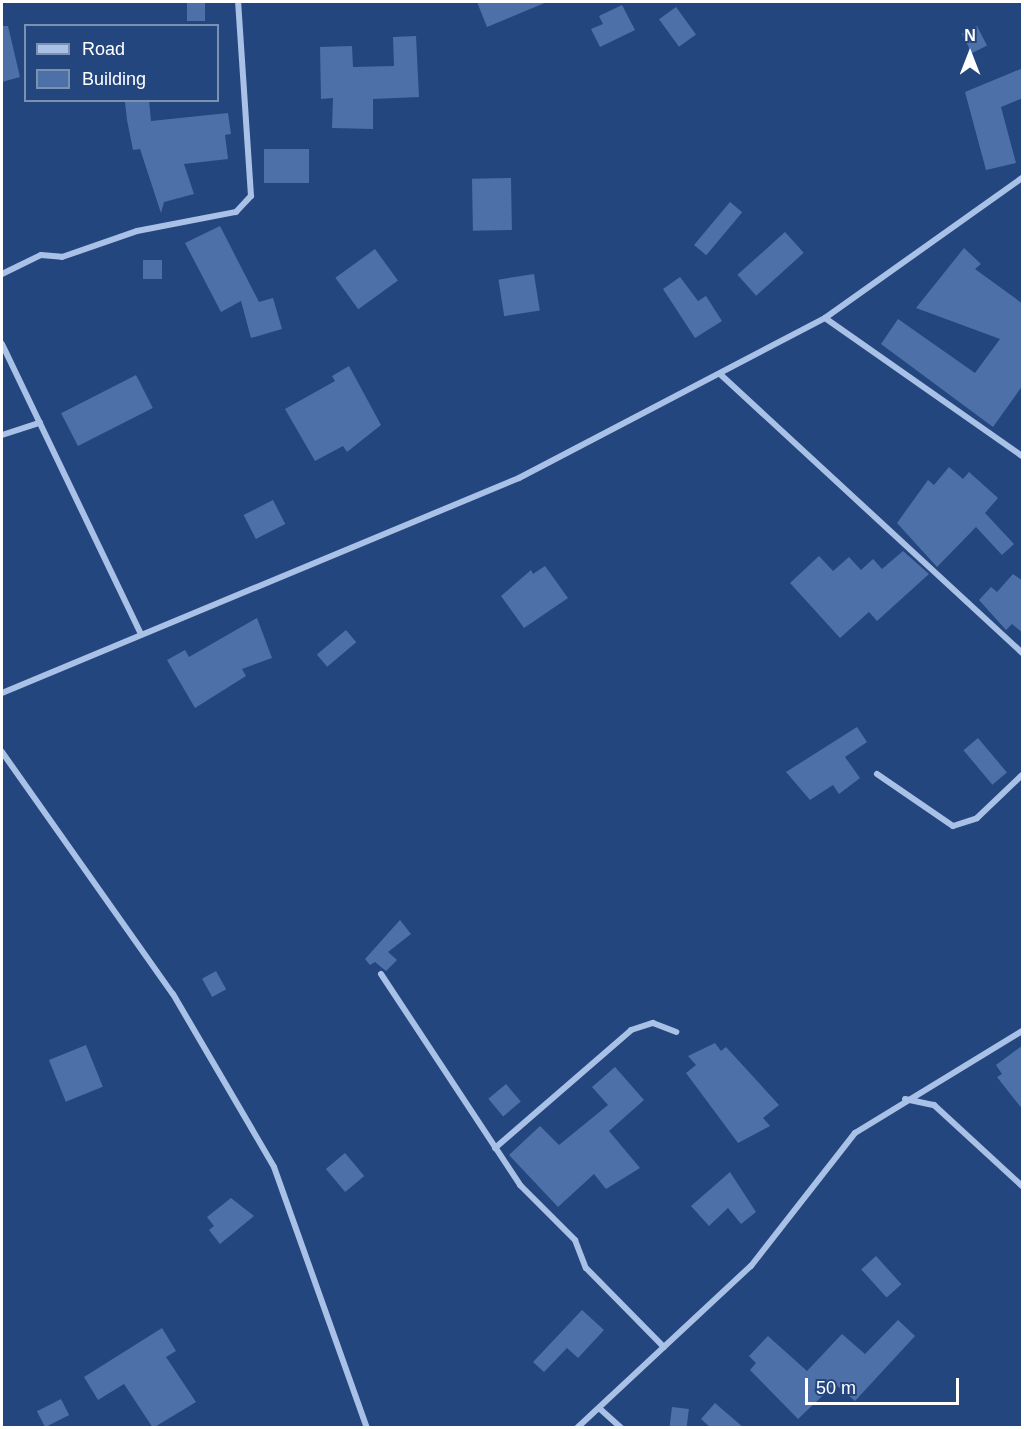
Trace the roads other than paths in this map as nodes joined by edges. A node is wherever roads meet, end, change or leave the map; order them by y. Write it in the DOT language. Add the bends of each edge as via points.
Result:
graph roads {
  1 [pos="238,2"];
  2 [pos="1023,178"];
  3 [pos="2,274"];
  4 [pos="825,318"];
  5 [pos="2,344"];
  6 [pos="720,374"];
  7 [pos="40,423"];
  8 [pos="2,435"];
  9 [pos="1023,456"];
  10 [pos="140,632"];
  11 [pos="1023,653"];
  12 [pos="2,693"];
  13 [pos="2,752"];
  14 [pos="877,774"];
  15 [pos="1023,775"];
  16 [pos="381,974"];
  17 [pos="1023,1031"];
  18 [pos="676,1032"];
  19 [pos="855,1132"];
  20 [pos="495,1148"];
  21 [pos="1023,1186"];
  22 [pos="664,1347"];
  23 [pos="599,1408"];
  24 [pos="367,1428"];
  25 [pos="577,1428"];
  26 [pos="621,1428"];
  1 -- 3 [label="street" via="251,196 237,212 137,231 62,257 41,255"];
  2 -- 4 [label="street"];
  4 -- 6 [label="street"];
  4 -- 9 [label="street"];
  5 -- 7 [label="street"];
  6 -- 10 [label="street" via="519,477"];
  6 -- 11 [label="street"];
  7 -- 8 [label="street"];
  7 -- 10 [label="street"];
  10 -- 12 [label="street"];
  13 -- 24 [label="street" via="173,994 274,1167"];
  14 -- 15 [label="street" via="953,826 977,818"];
  16 -- 20 [label="street"];
  17 -- 19 [label="street"];
  18 -- 20 [label="street" via="653,1023 631,1030"];
  19 -- 21 [label="street" via="906,1098 934,1105"];
  19 -- 22 [label="street" via="751,1266"];
  20 -- 22 [label="street" via="520,1185 575,1240 586,1268"];
  22 -- 23 [label="street"];
  23 -- 25 [label="street"];
  23 -- 26 [label="street"];
}
